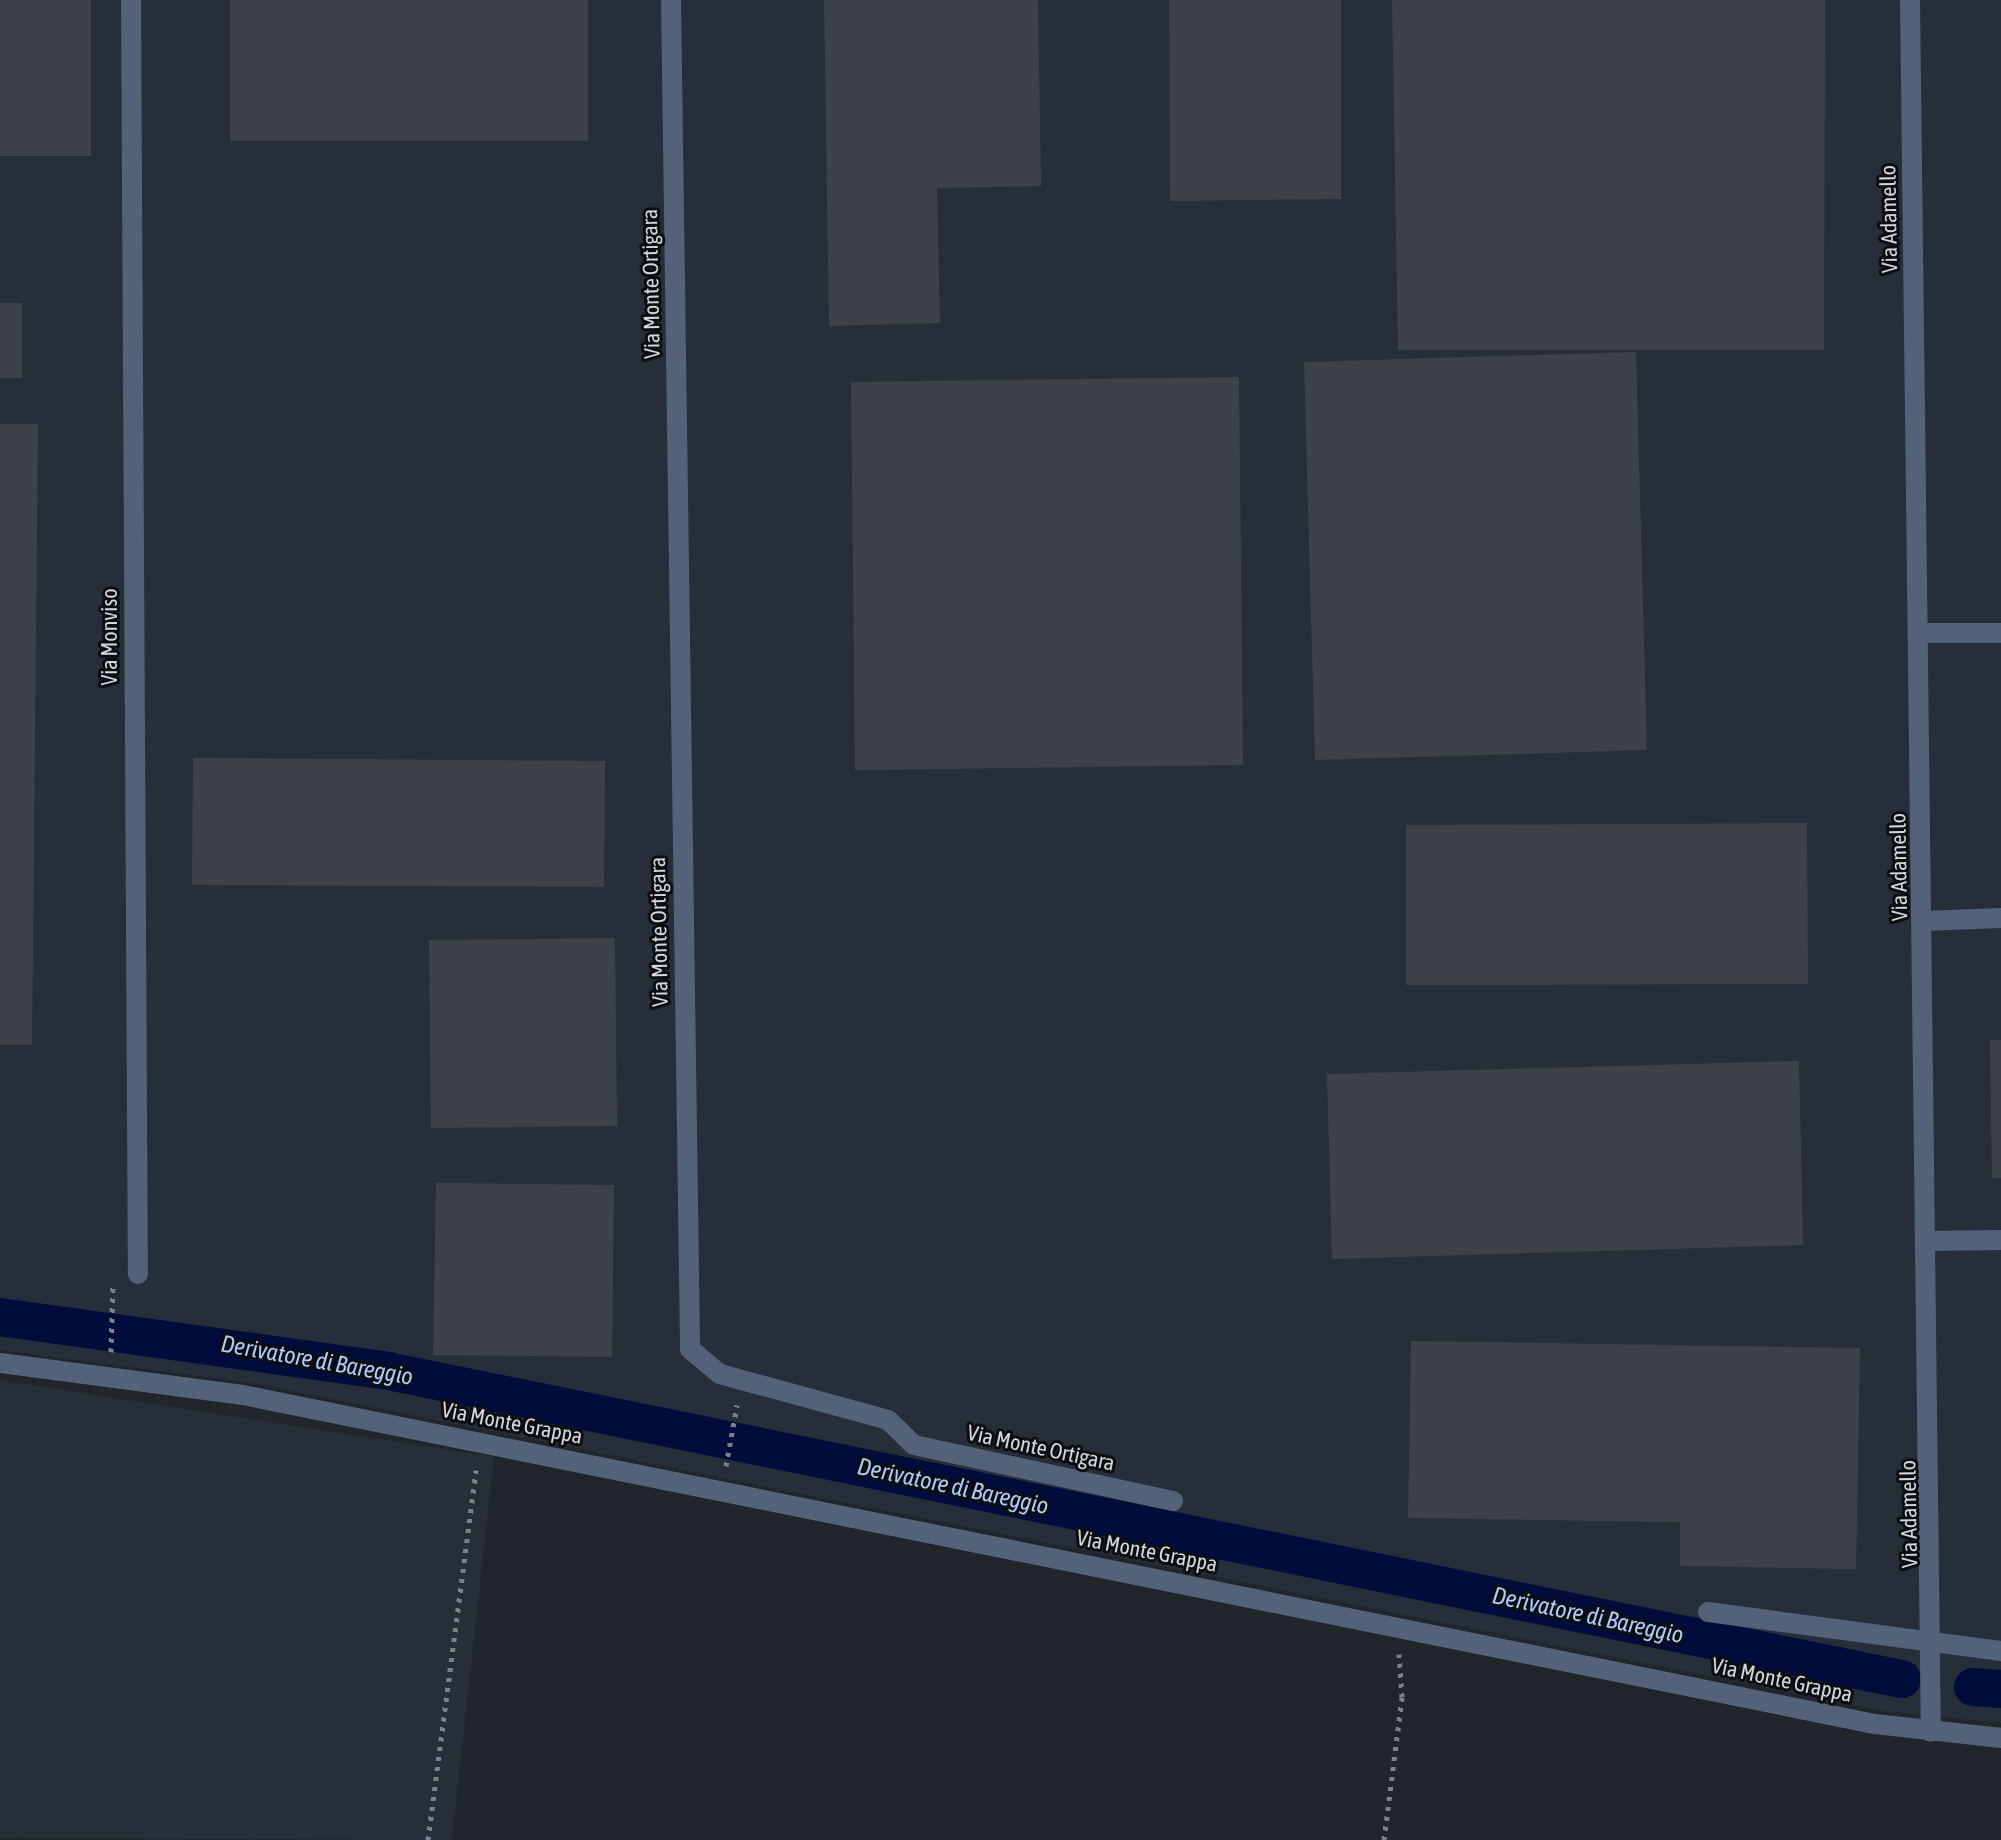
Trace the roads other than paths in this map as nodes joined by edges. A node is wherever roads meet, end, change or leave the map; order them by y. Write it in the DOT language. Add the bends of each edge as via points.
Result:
graph roads {
  1 [pos="131,0"];
  2 [pos="671,0"];
  3 [pos="1910,0"];
  4 [pos="1919,633"];
  5 [pos="2001,633"];
  6 [pos="2001,918"];
  7 [pos="1924,921"];
  8 [pos="2001,1240"];
  9 [pos="1929,1241"];
  10 [pos="138,1274"];
  11 [pos="0,1363"];
  12 [pos="1173,1501"];
  13 [pos="1708,1612"];
  14 [pos="1935,1647"];
  15 [pos="2001,1651"];
  16 [pos="1931,1732"];
  17 [pos="2001,1738"];
  1 -- 10 [label="street, Via Monviso"];
  2 -- 12 [label="street, Via Monte Ortigara" via="690,1349 720,1374 888,1420 914,1445"];
  3 -- 4 [label="street, Via Adamello"];
  4 -- 5 [label="street"];
  4 -- 7 [label="street, Via Adamello"];
  6 -- 7 [label="street"];
  7 -- 9 [label="street, Via Adamello"];
  8 -- 9 [label="street"];
  9 -- 14 [label="street, Via Adamello"];
  11 -- 16 [label="street, Via Monte Grappa" via="243,1395"];
  13 -- 14 [label="street"];
  14 -- 15 [label="street"];
  14 -- 16 [label="street, Via Adamello"];
  16 -- 17 [label="street, Via Monte Grappa"];
}
